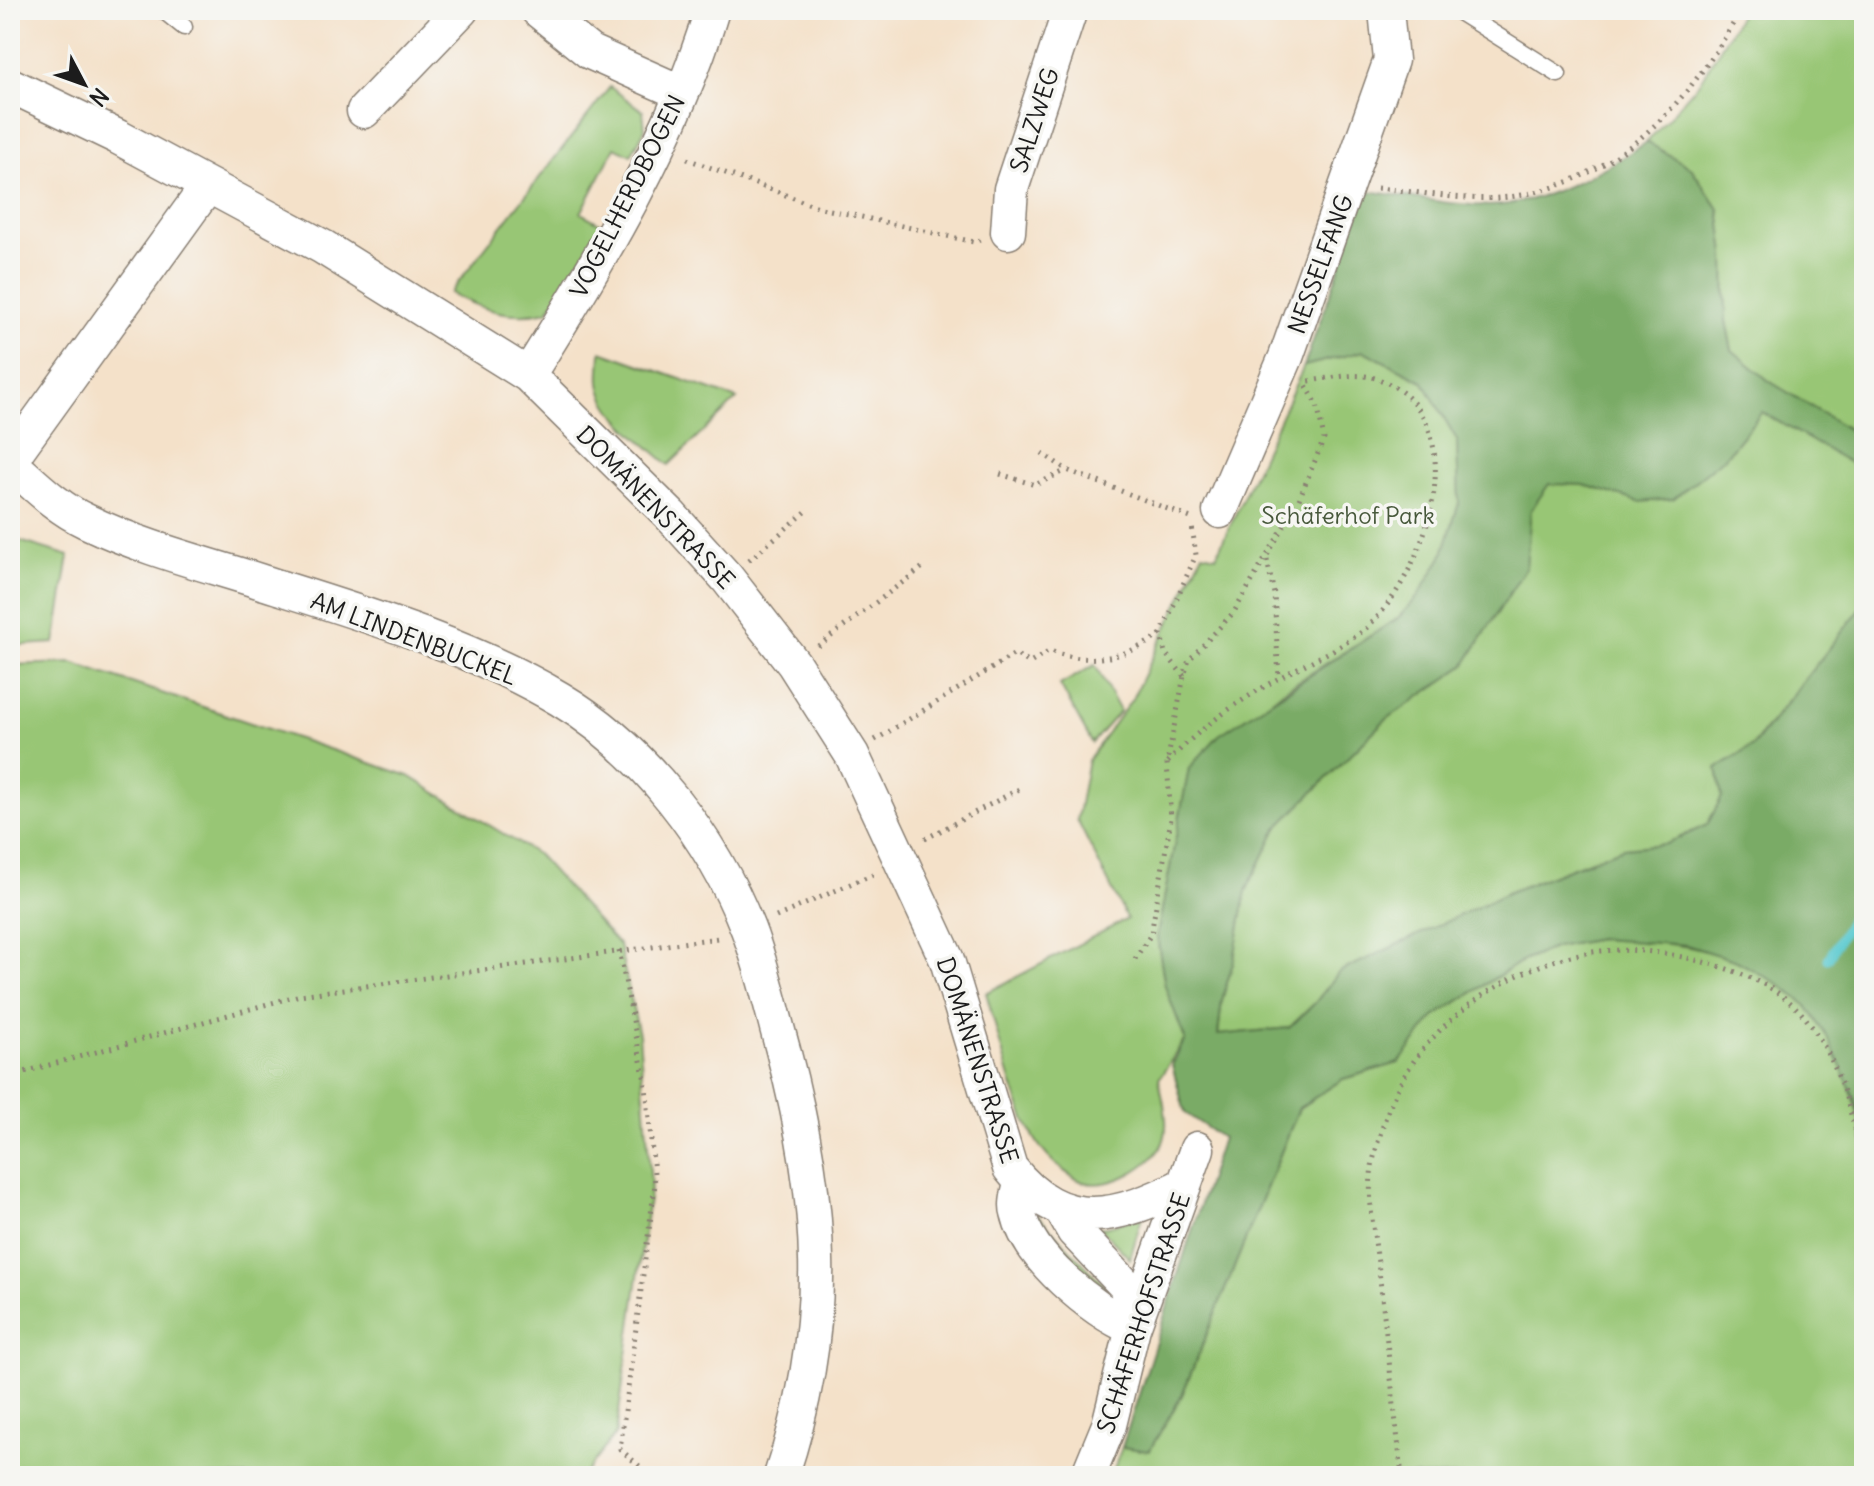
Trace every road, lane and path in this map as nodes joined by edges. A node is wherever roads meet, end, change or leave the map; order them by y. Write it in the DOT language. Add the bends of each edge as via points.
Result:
graph roads {
  1 [pos="163,10"];
  2 [pos="461,10"];
  3 [pos="538,10"];
  4 [pos="712,10"];
  5 [pos="1070,10"];
  6 [pos="1386,10"];
  7 [pos="1456,10"];
  8 [pos="1741,10"];
  9 [pos="184,27"];
  10 [pos="1558,74"];
  11 [pos="10,85"];
  12 [pos="682,93"];
  13 [pos="364,111"];
  14 [pos="655,147"];
  15 [pos="1349,184"];
  16 [pos="207,187"];
  17 [pos="1008,232"];
  18 [pos="528,375"];
  19 [pos="1042,453"];
  20 [pos="10,461"];
  21 [pos="1067,470"];
  22 [pos="1000,474"];
  23 [pos="808,510"];
  24 [pos="1206,515"];
  25 [pos="1266,559"];
  26 [pos="923,567"];
  27 [pos="727,578"];
  28 [pos="1161,634"];
  29 [pos="794,664"];
  30 [pos="1184,676"];
  31 [pos="1279,678"];
  32 [pos="852,755"];
  33 [pos="1167,763"];
  34 [pos="1023,787"];
  35 [pos="899,852"];
  36 [pos="868,877"];
  37 [pos="764,923"];
  38 [pos="727,937"];
  39 [pos="619,950"];
  40 [pos="1135,959"];
  41 [pos="10,1076"];
  42 [pos="1197,1149"];
  43 [pos="1021,1182"];
  44 [pos="1864,1184"];
  45 [pos="1184,1185"];
  46 [pos="1062,1210"];
  47 [pos="1133,1328"];
  48 [pos="651,1476"];
  49 [pos="781,1476"];
  50 [pos="1088,1476"];
  51 [pos="1402,1476"];
  1 -- 9 [label="lane"];
  2 -- 13 [label="street"];
  3 -- 12 [label="street" via="590,52"];
  4 -- 12 [label="street, VOGELHERDBOGEN"];
  5 -- 17 [label="street, SALZWEG" via="1011,189"];
  6 -- 15 [label="street, NESSELFANG" via="1391,60"];
  7 -- 10 [label="lane"];
  8 -- 15 [label="path" via="1697,81 1667,116 1644,138 1582,175 1536,192 1497,198"];
  11 -- 16 [label="street, DOMÄNENSTRASSE"];
  12 -- 14 [label="street, VOGELHERDBOGEN"];
  14 -- 17 [label="path" via="821,208 974,242"];
  14 -- 18 [label="street, VOGELHERDBOGEN"];
  15 -- 24 [label="street, NESSELFANG" via="1286,357"];
  16 -- 18 [label="street, DOMÄNENSTRASSE" via="323,247"];
  16 -- 20 [label="street, AM LINDENBUCKEL"];
  18 -- 27 [label="street, DOMÄNENSTRASSE"];
  19 -- 21 [label="path"];
  20 -- 49 [label="street, AM LINDENBUCKEL" via="84,520 499,667 563,701 612,737 677,803 727,884 748,930 805,1146 818,1289 806,1387"];
  21 -- 22 [label="path" via="1035,485"];
  21 -- 24 [label="path"];
  23 -- 27 [label="path"];
  24 -- 28 [label="path" via="1196,555"];
  25 -- 30 [label="path" via="1234,612 1189,660"];
  25 -- 31 [label="path" via="1274,594"];
  25 -- 31 [label="path" via="1324,439 1317,404 1304,381 1357,375 1401,390 1424,422 1434,448 1434,501 1424,539 1397,593 1364,630"];
  26 -- 29 [label="path"];
  27 -- 29 [label="street, DOMÄNENSTRASSE"];
  28 -- 30 [label="path" via="1165,653"];
  28 -- 32 [label="path" via="1141,649 1112,657 1078,661 1050,651 1030,663 1015,654"];
  29 -- 32 [label="street, DOMÄNENSTRASSE"];
  30 -- 33 [label="path"];
  31 -- 33 [label="path" via="1209,723"];
  32 -- 35 [label="street, DOMÄNENSTRASSE"];
  33 -- 40 [label="path" via="1171,819 1151,934"];
  34 -- 35 [label="path"];
  35 -- 43 [label="street, DOMÄNENSTRASSE" via="947,960 1010,1168"];
  36 -- 37 [label="path"];
  38 -- 39 [label="path"];
  39 -- 41 [label="path" via="300,995"];
  39 -- 48 [label="path" via="646,1086 655,1184 620,1449"];
  42 -- 45 [label="street, SCHÄFERHOFSTRASSE"];
  43 -- 46 [label="street, DOMÄNENSTRASSE"];
  43 -- 47 [label="street, DOMÄNENSTRASSE" via="1017,1211 1035,1249 1105,1316"];
  44 -- 51 [label="path" via="1860,1148 1833,1069 1802,1014 1773,989 1683,956 1600,951 1560,959 1489,993 1454,1017 1423,1050 1399,1086 1373,1162 1372,1209"];
  45 -- 46 [label="street, DOMÄNENSTRASSE" via="1129,1211 1095,1216"];
  45 -- 47 [label="street, SCHÄFERHOFSTRASSE"];
  46 -- 47 [label="street, DOMÄNENSTRASSE" via="1074,1231 1127,1287"];
  47 -- 50 [label="street, SCHÄFERHOFSTRASSE" via="1109,1425"];
}
